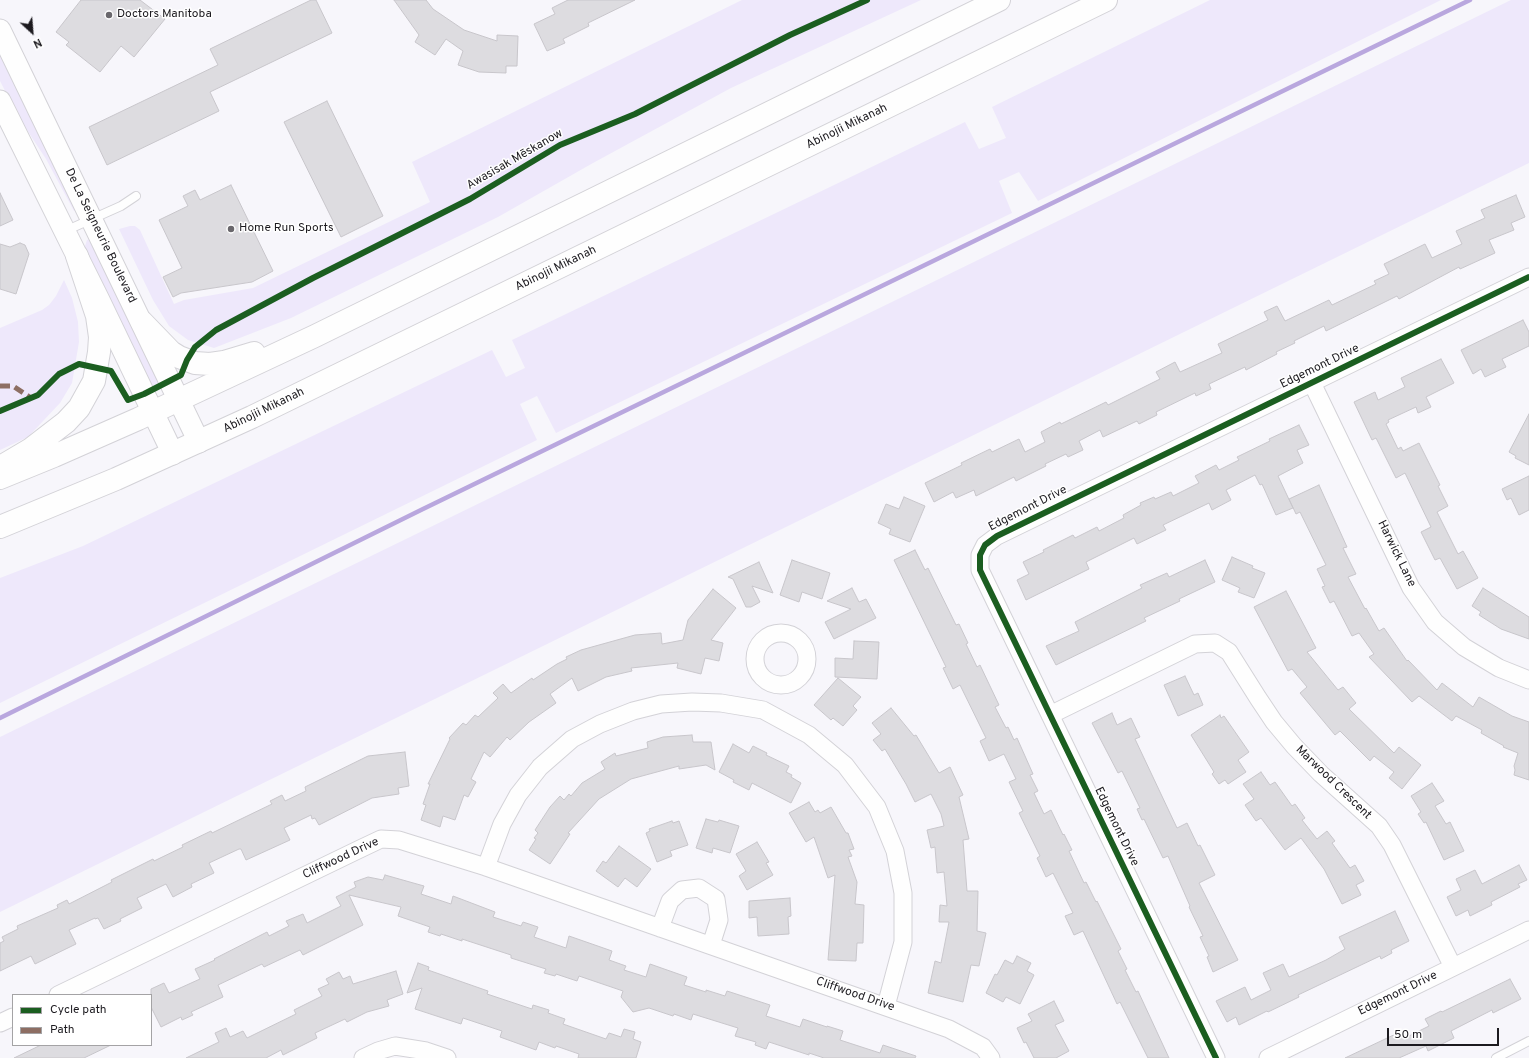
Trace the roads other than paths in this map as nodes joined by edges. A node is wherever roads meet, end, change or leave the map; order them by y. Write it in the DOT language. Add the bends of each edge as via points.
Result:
graph roads {
  1 [pos="999,0"];
  2 [pos="1106,0"];
  3 [pos="0,30"];
  4 [pos="0,101"];
  5 [pos="136,196"];
  6 [pos="92,220"];
  7 [pos="65,231"];
  8 [pos="77,256"];
  9 [pos="1529,276"];
  10 [pos="142,322"];
  11 [pos="315,336"];
  12 [pos="1312,383"];
  13 [pos="180,400"];
  14 [pos="153,412"];
  15 [pos="200,442"];
  16 [pos="173,454"];
  17 [pos="0,468"];
  18 [pos="0,478"];
  19 [pos="0,527"];
  20 [pos="1529,680"];
  21 [pos="772,684"];
  22 [pos="763,710"];
  23 [pos="1050,715"];
  24 [pos="486,867"];
  25 [pos="660,928"];
  26 [pos="1529,930"];
  27 [pos="711,945"];
  28 [pos="1453,967"];
  29 [pos="60,994"];
  30 [pos="886,1006"];
  31 [pos="12,1017"];
  32 [pos="0,1023"];
  33 [pos="1529,1041"];
  34 [pos="363,1058"];
  35 [pos="447,1058"];
  36 [pos="991,1058"];
  37 [pos="1216,1058"];
  38 [pos="1268,1058"];
  39 [pos="1496,1058"];
  1 -- 11 [label="main road"];
  2 -- 15 [label="main road, Abinojii Mikanah"];
  3 -- 6 [label="street, De La Seigneurie Boulevard"];
  4 -- 7 [label="street"];
  5 -- 6 [label="lane"];
  6 -- 7 [label="lane"];
  6 -- 10 [label="street, De La Seigneurie Boulevard"];
  7 -- 8 [label="street"];
  8 -- 14 [label="street"];
  8 -- 17 [label="main road" via="97,316 100,337 100,352 94,381 79,408 66,422"];
  9 -- 12 [label="street, Edgemont Drive"];
  10 -- 11 [label="main road" via="171,352 195,363 224,362"];
  10 -- 13 [label="street, De La Seigneurie Boulevard"];
  11 -- 13 [label="main road"];
  12 -- 20 [label="street, Harwick Lane" via="1412,588 1435,622 1464,647 1499,668"];
  12 -- 23 [label="street, Edgemont Drive" via="996,536 985,545 980,555 980,570"];
  13 -- 14 [label="main road"];
  13 -- 15 [label="street, De La Seigneurie Boulevard"];
  14 -- 16 [label="street"];
  14 -- 18 [label="main road"];
  15 -- 16 [label="main road, Abinojii Mikanah"];
  16 -- 19 [label="main road, Abinojii Mikanah"];
  21 -- 22 [label="street"];
  22 -- 24 [label="street" via="721,703 661,704 633,711 572,739 540,767 518,795 502,824"];
  22 -- 30 [label="street" via="809,735 845,765 877,807 895,851 903,893 904,942"];
  23 -- 28 [label="street, Marwood Crescent" via="1195,644 1215,643 1229,652 1274,722 1294,746 1378,826 1392,845"];
  23 -- 37 [label="street, Edgemont Drive"];
  24 -- 25 [label="street, Cliffwood Drive"];
  24 -- 29 [label="street, Cliffwood Drive" via="399,840 381,839"];
  25 -- 27 [label="street, Cliffwood Drive"];
  25 -- 27 [label="street" via="670,901 682,890 699,888 716,899 719,920"];
  26 -- 28 [label="street, Edgemont Drive"];
  27 -- 30 [label="street, Cliffwood Drive"];
  28 -- 38 [label="street, Edgemont Drive"];
  30 -- 36 [label="street, Cliffwood Drive" via="949,1029 983,1046"];
  31 -- 32 [label="street"];
  33 -- 39 [label="lane"];
  34 -- 35 [label="street" via="395,1046 426,1051"];
}
